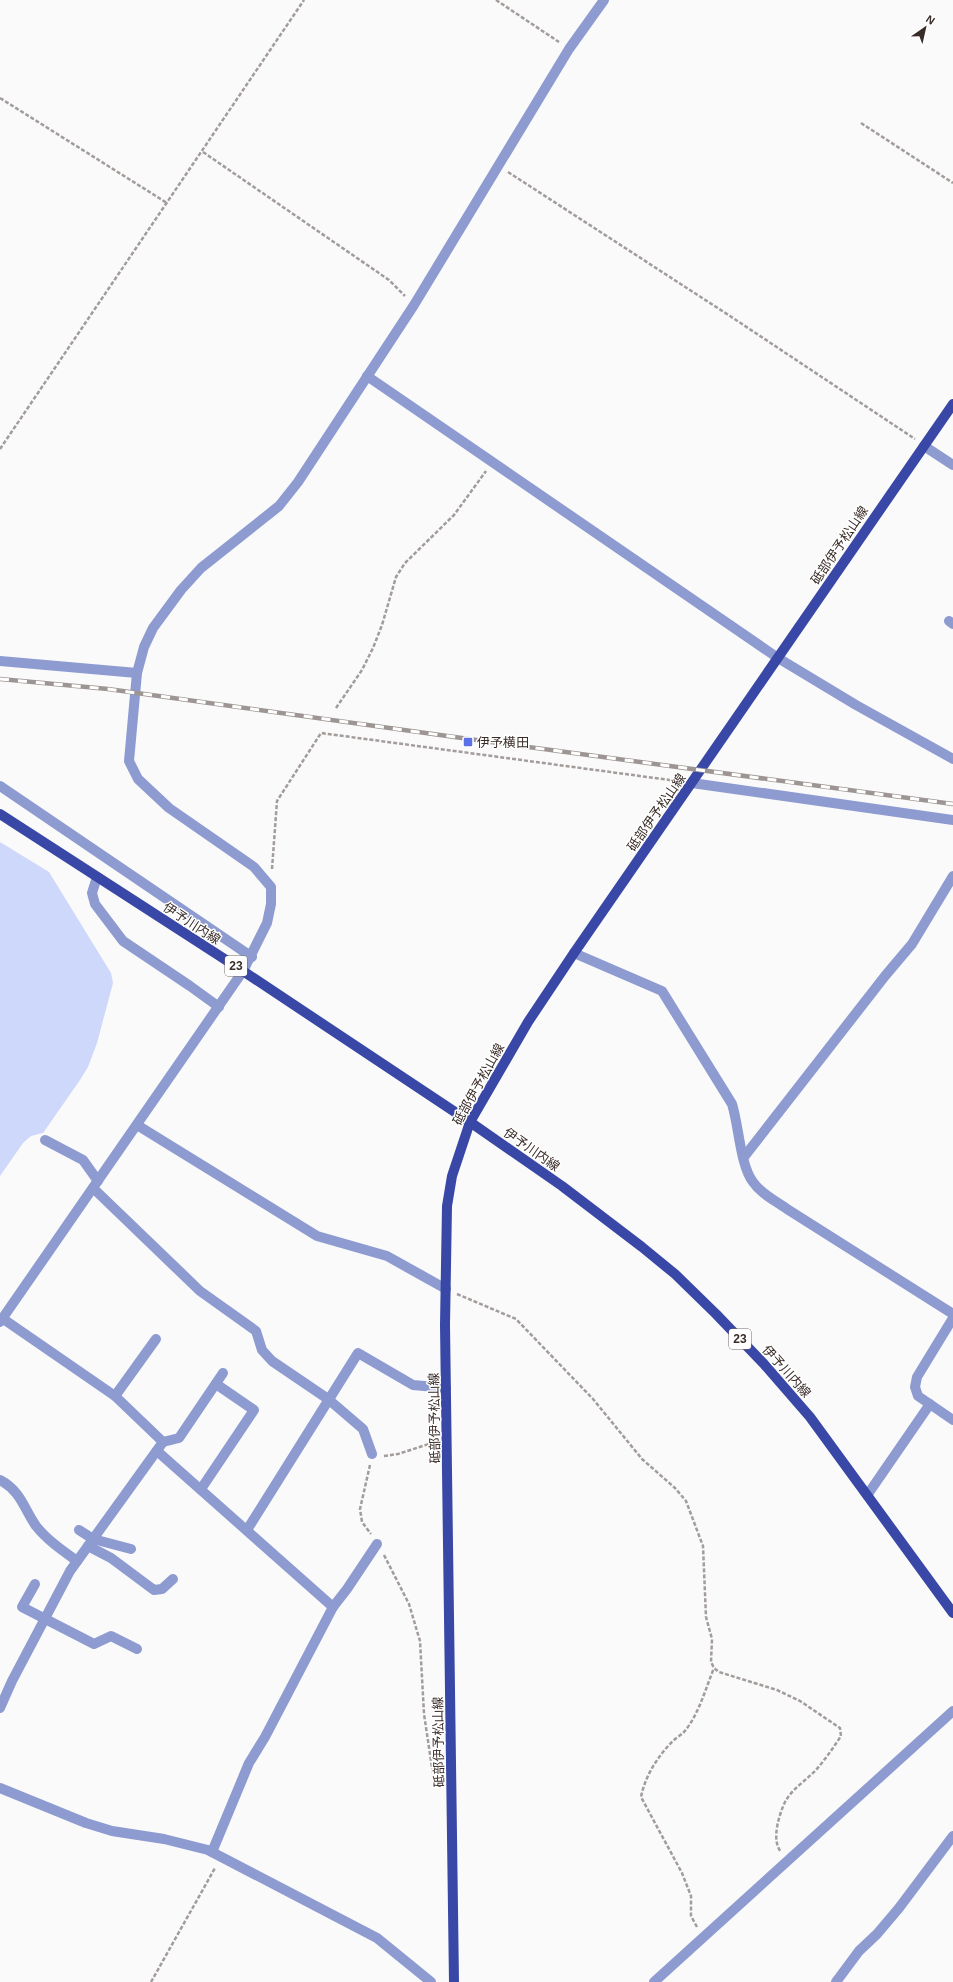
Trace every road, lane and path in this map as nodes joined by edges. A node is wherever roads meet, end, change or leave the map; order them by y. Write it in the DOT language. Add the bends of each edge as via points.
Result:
graph roads {
  1 [pos="304,0"];
  2 [pos="496,0"];
  3 [pos="604,0"];
  4 [pos="569,49"];
  5 [pos="0,98"];
  6 [pos="861,123"];
  7 [pos="202,152"];
  8 [pos="499,166"];
  9 [pos="953,183"];
  10 [pos="167,203"];
  11 [pos="414,305"];
  12 [pos="367,376"];
  13 [pos="953,404"];
  14 [pos="924,446"];
  15 [pos="0,449"];
  16 [pos="492,463"];
  17 [pos="953,465"];
  18 [pos="778,658"];
  19 [pos="0,661"];
  20 [pos="137,673"];
  21 [pos="336,708"];
  22 [pos="953,759"];
  23 [pos="692,783"];
  24 [pos="0,786"];
  25 [pos="0,814"];
  26 [pos="953,820"];
  27 [pos="953,876"];
  28 [pos="97,877"];
  29 [pos="270,887"];
  30 [pos="574,954"];
  31 [pos="252,957"];
  32 [pos="243,971"];
  33 [pos="218,1007"];
  34 [pos="470,1122"];
  35 [pos="137,1125"];
  36 [pos="45,1140"];
  37 [pos="744,1157"];
  38 [pos="95,1184"];
  39 [pos="446,1289"];
  40 [pos="953,1314"];
  41 [pos="953,1318"];
  42 [pos="1,1320"];
  43 [pos="156,1338"];
  44 [pos="224,1373"];
  45 [pos="216,1384"];
  46 [pos="446,1388"];
  47 [pos="115,1396"];
  48 [pos="328,1399"];
  49 [pos="930,1404"];
  50 [pos="953,1420"];
  51 [pos="447,1439"];
  52 [pos="163,1442"];
  53 [pos="157,1451"];
  54 [pos="372,1454"];
  55 [pos="0,1480"];
  56 [pos="200,1489"];
  57 [pos="868,1494"];
  58 [pos="79,1530"];
  59 [pos="248,1530"];
  60 [pos="91,1542"];
  61 [pos="377,1544"];
  62 [pos="131,1549"];
  63 [pos="77,1561"];
  64 [pos="173,1579"];
  65 [pos="35,1584"];
  66 [pos="333,1607"];
  67 [pos="953,1613"];
  68 [pos="45,1619"];
  69 [pos="137,1649"];
  70 [pos="714,1668"];
  71 [pos="0,1708"];
  72 [pos="953,1711"];
  73 [pos="451,1782"];
  74 [pos="0,1788"];
  75 [pos="953,1836"];
  76 [pos="217,1854"];
  77 [pos="788,1862"];
  78 [pos="704,1937"];
  79 [pos="152,1982"];
  80 [pos="431,1982"];
  81 [pos="454,1982"];
  82 [pos="654,1982"];
  83 [pos="836,1982"];
  1 -- 7 [label="path"];
  2 -- 4 [label="path"];
  3 -- 4 [label="street"];
  4 -- 8 [label="street"];
  5 -- 10 [label="path"];
  6 -- 9 [label="path"];
  7 -- 10 [label="path"];
  7 -- 11 [label="path" via="389,280"];
  8 -- 11 [label="street"];
  8 -- 14 [label="path"];
  10 -- 15 [label="path"];
  11 -- 12 [label="street"];
  12 -- 16 [label="street"];
  12 -- 20 [label="street" via="298,482 279,506 201,568 164,610 144,647"];
  13 -- 14 [label="main road, 砥部伊予松山線"];
  14 -- 17 [label="street"];
  14 -- 18 [label="main road, 砥部伊予松山線"];
  16 -- 18 [label="street"];
  16 -- 21 [label="path" via="454,515 405,563 396,577 373,648 362,670"];
  18 -- 22 [label="street"];
  18 -- 23 [label="main road, 砥部伊予松山線"];
  19 -- 20 [label="street"];
  20 -- 29 [label="street" via="129,761 138,779 169,808 254,866"];
  23 -- 26 [label="street"];
  23 -- 29 [label="path" via="320,733 278,801"];
  23 -- 30 [label="main road, 砥部伊予松山線"];
  24 -- 31 [label="street"];
  25 -- 28 [label="main road, 伊予川内線 / 23"];
  27 -- 37 [label="street" via="912,944 884,976"];
  28 -- 32 [label="main road, 伊予川内線 / 23"];
  28 -- 33 [label="street" via="92,893 95,904 123,941"];
  29 -- 31 [label="street" via="272,904 267,923"];
  30 -- 34 [label="main road, 砥部伊予松山線" via="528,1022"];
  30 -- 37 [label="street" via="662,991 732,1104"];
  31 -- 32 [label="street"];
  32 -- 33 [label="street"];
  32 -- 34 [label="main road, 伊予川内線 / 23"];
  33 -- 35 [label="street"];
  34 -- 39 [label="main road, 砥部伊予松山線" via="452,1176 446,1206"];
  34 -- 57 [label="main road, 伊予川内線 / 23" via="594,1210 675,1274 764,1364 810,1417"];
  35 -- 38 [label="street"];
  35 -- 39 [label="street" via="317,1236 386,1256"];
  36 -- 38 [label="street" via="83,1160"];
  37 -- 40 [label="street" via="753,1182 766,1194"];
  38 -- 42 [label="street"];
  38 -- 48 [label="street" via="200,1291 256,1331 262,1350 272,1361"];
  39 -- 46 [label="main road, 砥部伊予松山線"];
  39 -- 70 [label="path" via="516,1319 593,1399 642,1459 686,1501 703,1546 706,1618 712,1639 711,1662"];
  41 -- 49 [label="street" via="917,1377 915,1387 918,1396"];
  42 -- 47 [label="street"];
  43 -- 47 [label="street"];
  44 -- 45 [label="street"];
  45 -- 52 [label="street" via="179,1438"];
  45 -- 56 [label="street" via="254,1410"];
  46 -- 48 [label="street" via="414,1385 358,1353"];
  46 -- 51 [label="main road, 砥部伊予松山線"];
  47 -- 52 [label="street"];
  48 -- 54 [label="street" via="363,1429"];
  48 -- 59 [label="street"];
  49 -- 50 [label="street"];
  49 -- 57 [label="street"];
  51 -- 54 [label="path" via="398,1454"];
  51 -- 73 [label="main road, 砥部伊予松山線"];
  52 -- 53 [label="street"];
  53 -- 56 [label="street"];
  53 -- 60 [label="street"];
  54 -- 61 [label="path" via="360,1509 362,1522"];
  55 -- 63 [label="street" via="18,1493 37,1527 50,1541"];
  56 -- 59 [label="street"];
  57 -- 67 [label="main road, 伊予川内線 / 23"];
  58 -- 60 [label="street"];
  59 -- 66 [label="street"];
  60 -- 62 [label="street"];
  60 -- 63 [label="street"];
  60 -- 64 [label="street" via="154,1590 162,1589"];
  61 -- 66 [label="street"];
  61 -- 73 [label="path" via="409,1604 420,1641 424,1714 434,1781"];
  63 -- 68 [label="street"];
  65 -- 68 [label="street" via="22,1607"];
  66 -- 76 [label="street" via="249,1763"];
  68 -- 69 [label="street" via="94,1644 111,1636"];
  68 -- 71 [label="street"];
  70 -- 77 [label="path" via="800,1701 840,1728 841,1736 829,1753 785,1802 776,1840 777,1848"];
  70 -- 78 [label="path" via="694,1716 684,1732 670,1743 657,1760 644,1784 641,1797 682,1873 691,1896 691,1916"];
  72 -- 77 [label="street"];
  73 -- 81 [label="main road, 砥部伊予松山線"];
  74 -- 76 [label="street" via="112,1831 191,1844"];
  75 -- 83 [label="street" via="899,1908 859,1951"];
  76 -- 79 [label="path"];
  76 -- 80 [label="street" via="377,1938"];
  77 -- 78 [label="street"];
  78 -- 82 [label="street"];
}
